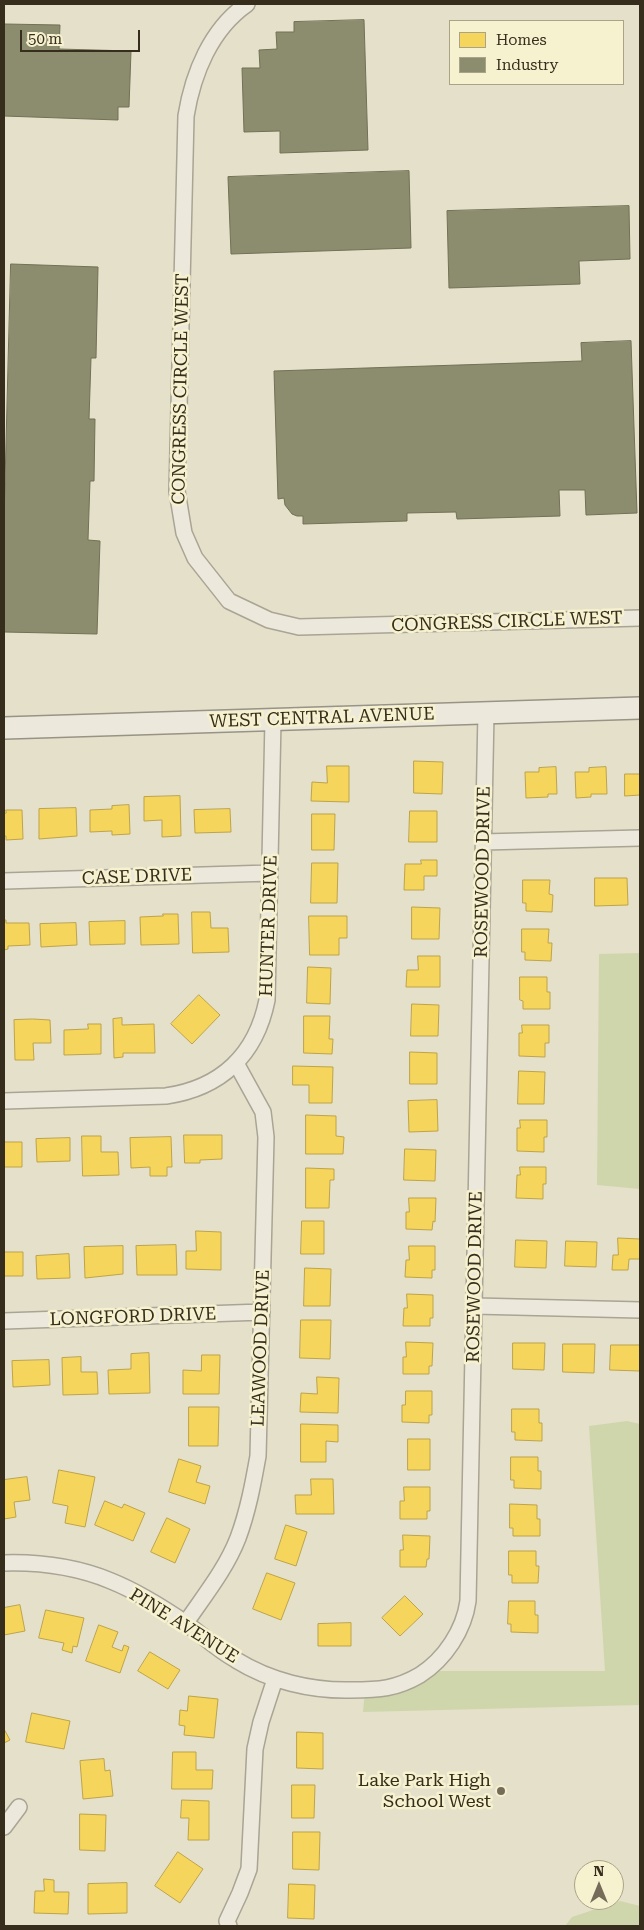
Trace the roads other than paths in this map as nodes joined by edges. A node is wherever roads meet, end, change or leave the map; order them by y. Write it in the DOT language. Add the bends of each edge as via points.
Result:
graph roads {
  1 [pos="247,4"];
  2 [pos="640,618"];
  3 [pos="640,708"];
  4 [pos="486,713"];
  5 [pos="273,720"];
  6 [pos="4,728"];
  7 [pos="640,838"];
  8 [pos="483,842"];
  9 [pos="270,874"];
  10 [pos="4,881"];
  11 [pos="236,1062"];
  12 [pos="4,1102"];
  13 [pos="475,1306"];
  14 [pos="640,1310"];
  15 [pos="262,1312"];
  16 [pos="4,1321"];
  17 [pos="4,1563"];
  18 [pos="186,1624"];
  19 [pos="275,1679"];
  20 [pos="19,1807"];
  21 [pos="4,1827"];
  22 [pos="225,1925"];
  1 -- 2 [label="street, CONGRESS CIRCLE WEST" via="214,38 195,76 186,116 177,491 184,533 195,558 229,601 269,620 299,627"];
  3 -- 4 [label="street, WEST CENTRAL AVENUE"];
  4 -- 5 [label="street, WEST CENTRAL AVENUE"];
  4 -- 8 [label="street, ROSEWOOD DRIVE"];
  5 -- 6 [label="street, WEST CENTRAL AVENUE"];
  5 -- 9 [label="street, HUNTER DRIVE"];
  7 -- 8 [label="street"];
  8 -- 13 [label="street, ROSEWOOD DRIVE"];
  9 -- 10 [label="street, CASE DRIVE"];
  9 -- 11 [label="street, HUNTER DRIVE" via="267,1000 256,1036"];
  11 -- 12 [label="street, HUNTER DRIVE" via="198,1089 166,1096"];
  11 -- 15 [label="street, LEAWOOD DRIVE" via="263,1112 266,1137"];
  13 -- 14 [label="street"];
  13 -- 19 [label="street, ROSEWOOD DRIVE" via="468,1601 459,1630 447,1650 426,1671 405,1684 378,1690 316,1689"];
  15 -- 16 [label="street, LONGFORD DRIVE"];
  15 -- 18 [label="street, LEAWOOD DRIVE" via="258,1456 251,1497 237,1540"];
  17 -- 18 [label="street, PINE AVENUE" via="43,1564 81,1571 112,1582"];
  18 -- 19 [label="street, PINE AVENUE" via="236,1661"];
  19 -- 22 [label="street" via="255,1749 249,1869"];
  20 -- 21 [label="street"];
}
